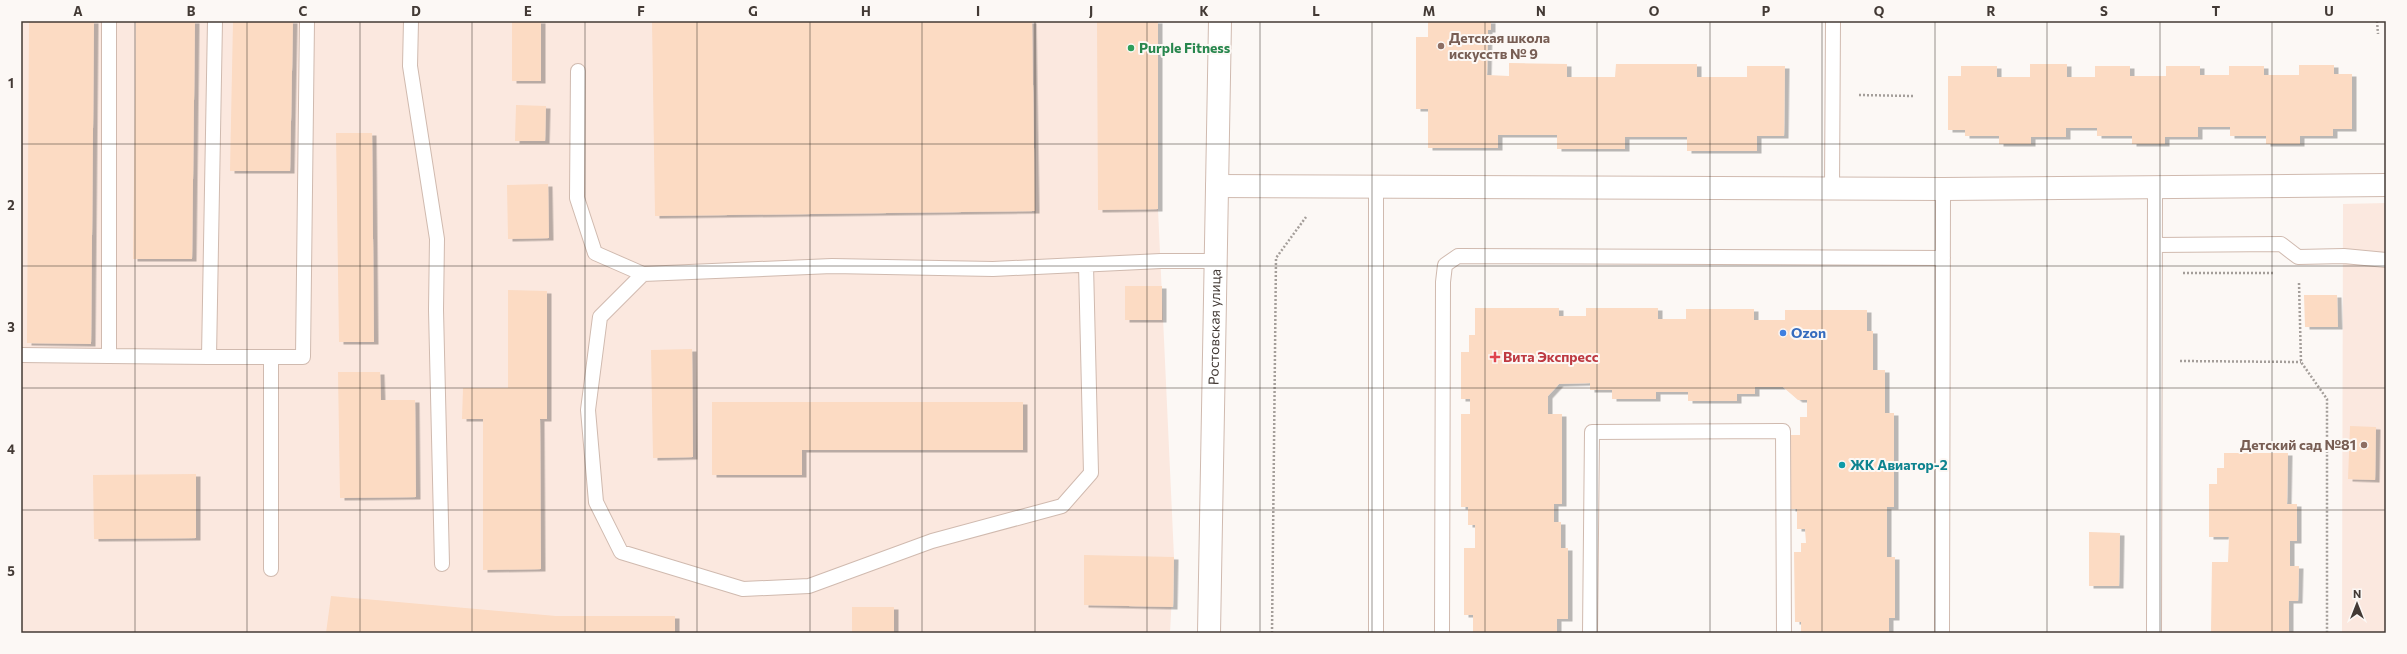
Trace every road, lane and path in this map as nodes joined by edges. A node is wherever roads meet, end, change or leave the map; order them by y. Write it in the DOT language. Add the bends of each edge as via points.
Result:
graph roads {
  1 [pos="109,21"];
  2 [pos="215,21"];
  3 [pos="307,21"];
  4 [pos="411,21"];
  5 [pos="1220,21"];
  6 [pos="1833,21"];
  7 [pos="2377,21"];
  8 [pos="2378,34"];
  9 [pos="578,71"];
  10 [pos="1854,95"];
  11 [pos="1913,96"];
  12 [pos="2386,185"];
  13 [pos="1217,186"];
  14 [pos="1328,186"];
  15 [pos="1376,186"];
  16 [pos="2155,188"];
  17 [pos="1832,189"];
  18 [pos="1943,189"];
  19 [pos="2156,245"];
  20 [pos="2298,257"];
  21 [pos="1943,258"];
  22 [pos="2386,260"];
  23 [pos="1215,261"];
  24 [pos="1086,265"];
  25 [pos="2178,273"];
  26 [pos="2298,273"];
  27 [pos="643,274"];
  28 [pos="21,355"];
  29 [pos="109,356"];
  30 [pos="209,357"];
  31 [pos="271,357"];
  32 [pos="2177,361"];
  33 [pos="2301,362"];
  34 [pos="442,564"];
  35 [pos="270,569"];
  36 [pos="1209,633"];
  37 [pos="1272,633"];
  38 [pos="1376,633"];
  39 [pos="1442,633"];
  40 [pos="1590,633"];
  41 [pos="1784,633"];
  42 [pos="1942,633"];
  43 [pos="2154,633"];
  44 [pos="2327,633"];
  1 -- 29 [label="lane"];
  2 -- 30 [label="lane"];
  3 -- 31 [label="lane" via="303,357"];
  4 -- 34 [label="lane" via="410,66 437,239 436,310"];
  5 -- 13 [label="street, Ростовская улица"];
  6 -- 17 [label="lane"];
  7 -- 8 [label="path"];
  9 -- 27 [label="lane" via="577,198 595,254"];
  10 -- 11 [label="path"];
  12 -- 16 [label="street"];
  13 -- 14 [label="street"];
  13 -- 23 [label="street, Ростовская улица"];
  14 -- 15 [label="street"];
  14 -- 37 [label="path" via="1276,258"];
  15 -- 17 [label="street"];
  15 -- 38 [label="lane"];
  16 -- 18 [label="street"];
  16 -- 19 [label="lane"];
  17 -- 18 [label="street"];
  18 -- 21 [label="lane"];
  19 -- 20 [label="lane" via="2281,244"];
  19 -- 43 [label="lane"];
  20 -- 22 [label="lane" via="2344,256"];
  20 -- 26 [label="path"];
  21 -- 39 [label="lane" via="1458,256 1446,265 1443,290"];
  21 -- 42 [label="lane"];
  23 -- 24 [label="lane"];
  23 -- 36 [label="street, Ростовская улица"];
  24 -- 27 [label="lane" via="993,269 832,266"];
  24 -- 27 [label="lane" via="1091,472 1062,506 932,541 809,586 743,589 621,552 596,502 588,410 600,317"];
  25 -- 26 [label="path"];
  26 -- 33 [label="path"];
  28 -- 29 [label="lane"];
  29 -- 30 [label="lane"];
  30 -- 31 [label="lane"];
  31 -- 35 [label="lane"];
  32 -- 33 [label="path"];
  33 -- 44 [label="path" via="2327,399"];
  40 -- 41 [label="lane" via="1592,432 1784,431"];
}
